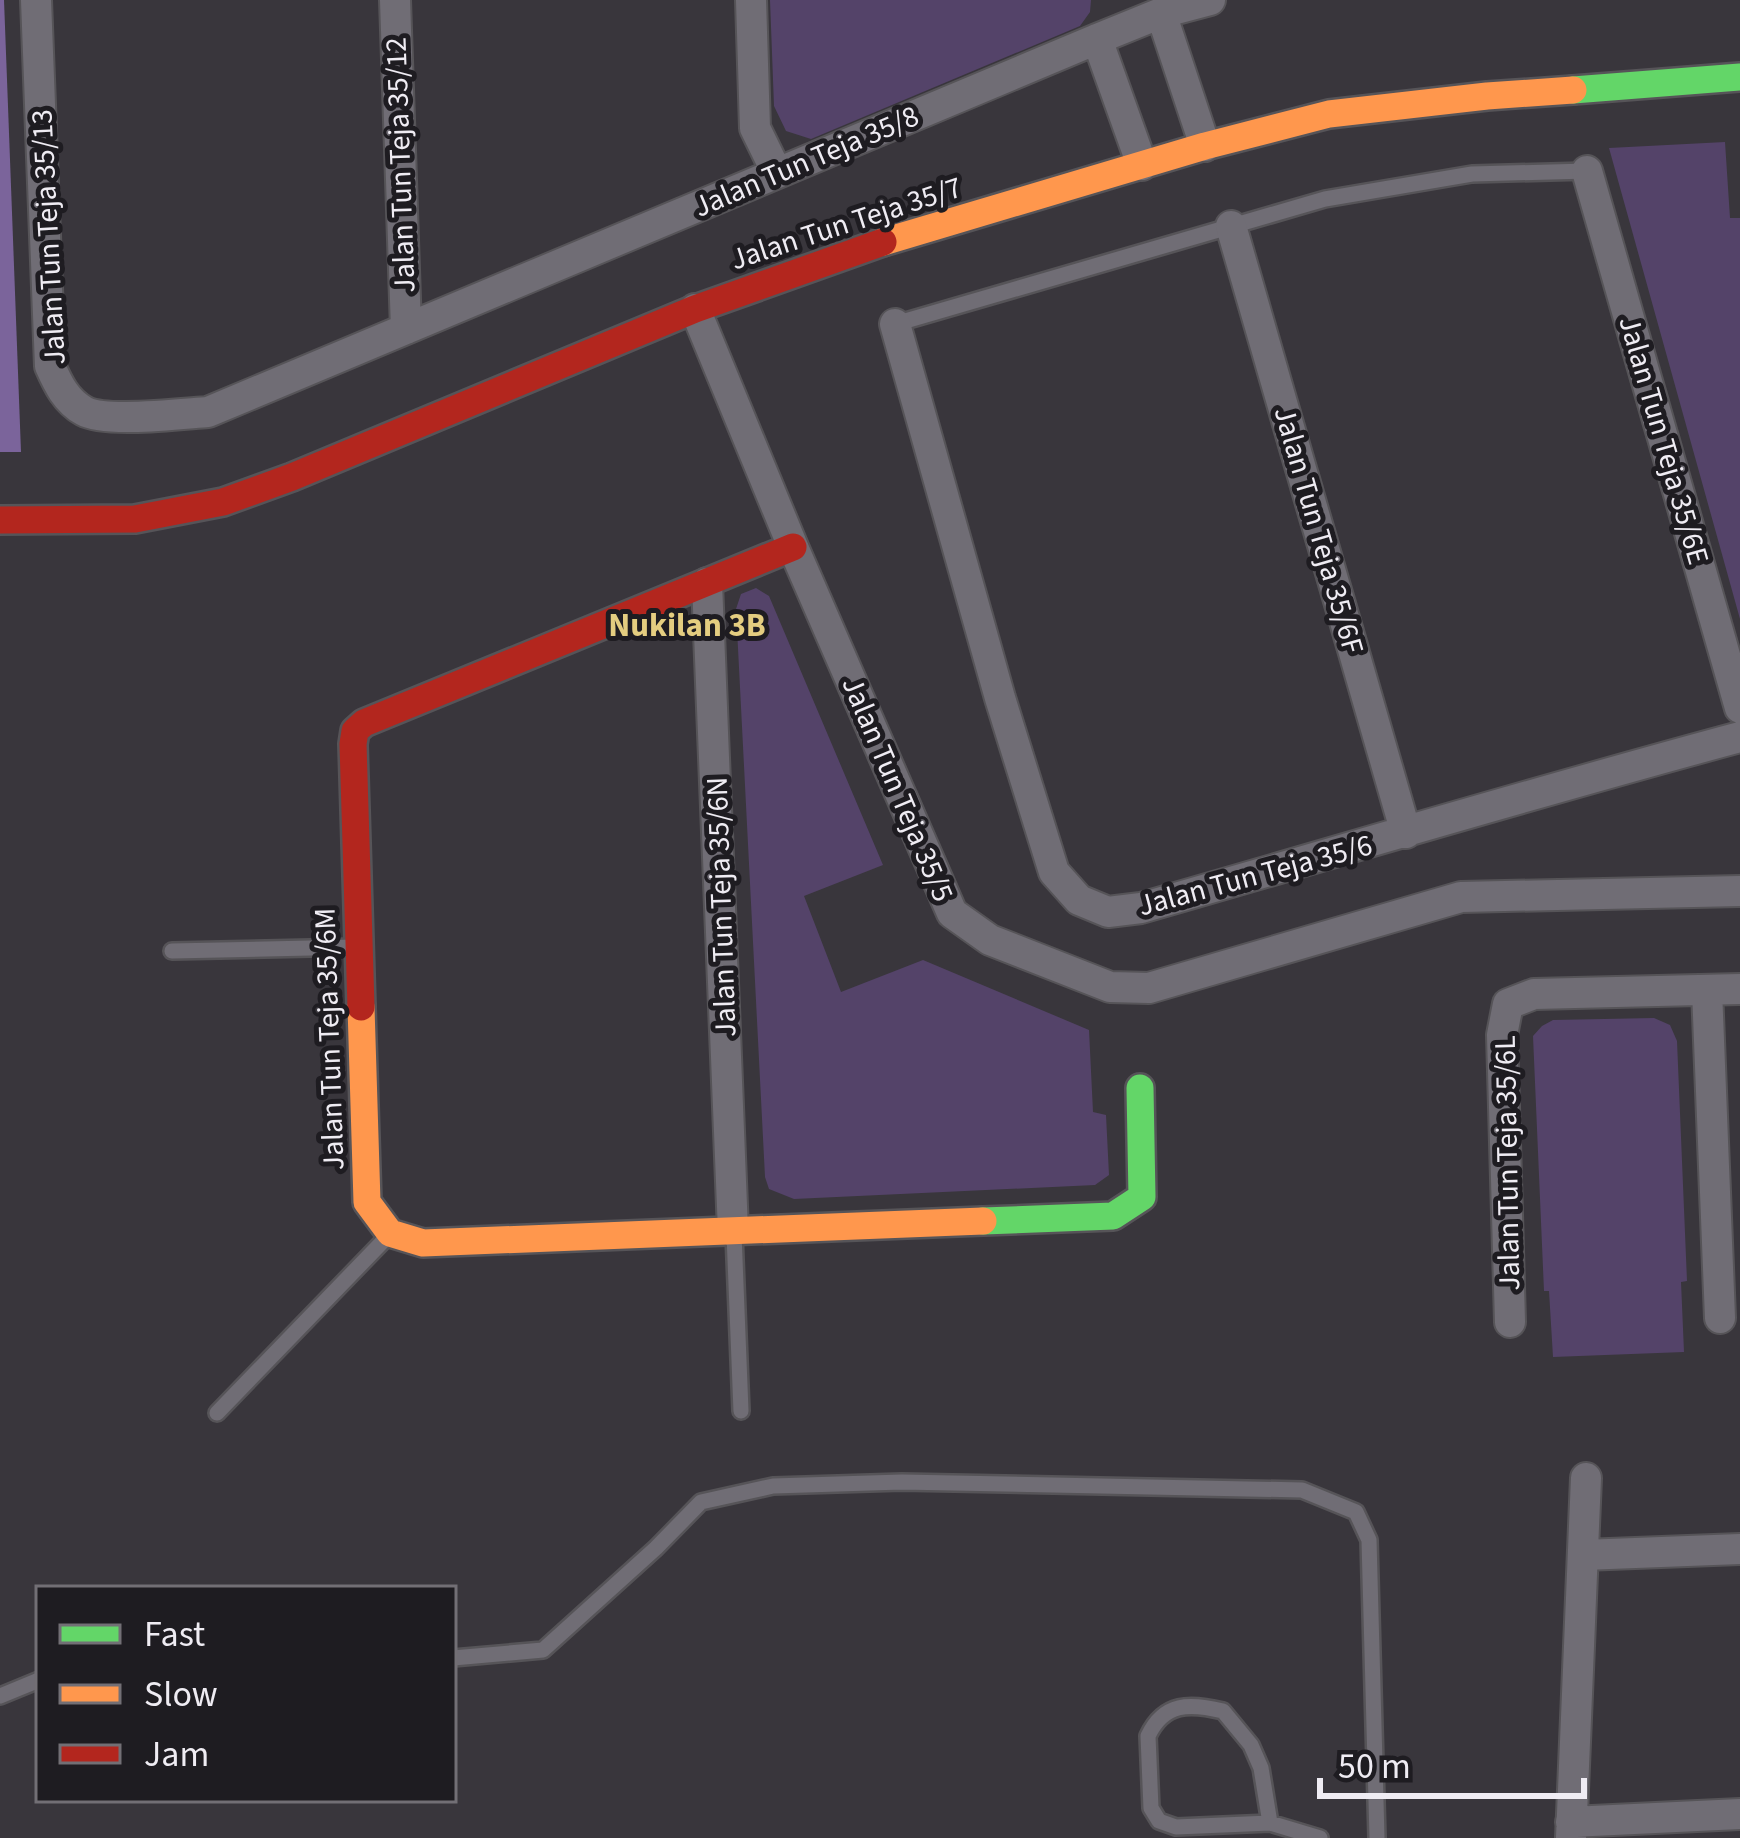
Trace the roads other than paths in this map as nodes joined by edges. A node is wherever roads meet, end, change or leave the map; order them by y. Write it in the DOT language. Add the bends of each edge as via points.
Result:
graph roads {
  1 [pos="36,0"];
  2 [pos="395,0"];
  3 [pos="751,0"];
  4 [pos="1210,0"];
  5 [pos="1121,13"];
  6 [pos="1161,14"];
  7 [pos="1097,39"];
  8 [pos="1740,77"];
  9 [pos="1205,146"];
  10 [pos="1142,164"];
  11 [pos="1587,171"];
  12 [pos="777,173"];
  13 [pos="1231,226"];
  14 [pos="695,309"];
  15 [pos="895,324"];
  16 [pos="406,329"];
  17 [pos="0,520"];
  18 [pos="794,547"];
  19 [pos="707,583"];
  20 [pos="1740,708"];
  21 [pos="1740,737"];
  22 [pos="1406,833"];
  23 [pos="1740,892"];
  24 [pos="359,947"];
  25 [pos="172,951"];
  26 [pos="1740,989"];
  27 [pos="1707,990"];
  28 [pos="1140,1088"];
  29 [pos="734,1231"];
  30 [pos="390,1233"];
  31 [pos="1720,1318"];
  32 [pos="1510,1322"];
  33 [pos="741,1411"];
  34 [pos="217,1413"];
  35 [pos="1586,1478"];
  36 [pos="1740,1549"];
  37 [pos="1582,1555"];
  38 [pos="456,1658"];
  39 [pos="36,1681"];
  40 [pos="0,1696"];
  41 [pos="1740,1814"];
  42 [pos="1270,1823"];
  43 [pos="1670,1828"];
  44 [pos="1571,1830"];
  45 [pos="1321,1838"];
  46 [pos="1377,1838"];
  1 -- 16 [label="street, Jalan Tun Teja 35/13" via="50,366 83,411 208,412"];
  2 -- 16 [label="street, Jalan Tun Teja 35/12"];
  3 -- 12 [label="street" via="755,128"];
  4 -- 6 [label="street, Jalan Tun Teja 35/8"];
  5 -- 6 [label="street, Jalan Tun Teja 35/8"];
  5 -- 7 [label="street, Jalan Tun Teja 35/8"];
  6 -- 9 [label="street"];
  7 -- 10 [label="street"];
  7 -- 12 [label="street, Jalan Tun Teja 35/8"];
  8 -- 9 [label="street, Jalan Tun Teja 35/7" via="1329,114"];
  9 -- 10 [label="street, Jalan Tun Teja 35/7"];
  10 -- 14 [label="street, Jalan Tun Teja 35/7" via="860,249"];
  11 -- 13 [label="lane" via="1472,174"];
  11 -- 20 [label="street, Jalan Tun Teja 35/6E"];
  12 -- 16 [label="street, Jalan Tun Teja 35/8"];
  13 -- 15 [label="lane"];
  13 -- 22 [label="street, Jalan Tun Teja 35/6F"];
  14 -- 17 [label="street, Jalan Tun Teja 35/7" via="223,502 135,519"];
  14 -- 18 [label="street, Jalan Tun Teja 35/5"];
  15 -- 22 [label="street, Jalan Tun Teja 35/6" via="1054,872 1079,901 1108,913 1141,908"];
  18 -- 19 [label="street, Jalan Tun Teja 35/6M"];
  18 -- 23 [label="street, Jalan Tun Teja 35/5" via="952,913 990,940 1110,987 1149,988 1460,897"];
  19 -- 24 [label="street, Jalan Tun Teja 35/6M" via="355,730"];
  19 -- 29 [label="street, Jalan Tun Teja 35/6N"];
  21 -- 22 [label="street, Jalan Tun Teja 35/6"];
  24 -- 25 [label="lane"];
  24 -- 30 [label="street, Jalan Tun Teja 35/6M" via="368,1202"];
  26 -- 27 [label="street"];
  27 -- 31 [label="street"];
  27 -- 32 [label="street, Jalan Tun Teja 35/6L" via="1534,994 1508,1004 1502,1035"];
  28 -- 29 [label="street" via="1142,1197 1113,1216"];
  29 -- 30 [label="street" via="424,1243"];
  29 -- 33 [label="lane"];
  30 -- 34 [label="lane"];
  35 -- 37 [label="street"];
  36 -- 37 [label="street"];
  37 -- 44 [label="street"];
  38 -- 46 [label="lane" via="543,1650 701,1502 773,1486 1302,1490 1356,1512 1369,1540"];
  39 -- 40 [label="lane"];
  41 -- 43 [label="street"];
  42 -- 42 [label="lane" via="1262,1768 1222,1711 1168,1710 1148,1736 1151,1808 1159,1821"];
  42 -- 45 [label="lane"];
  43 -- 44 [label="street"];
}
